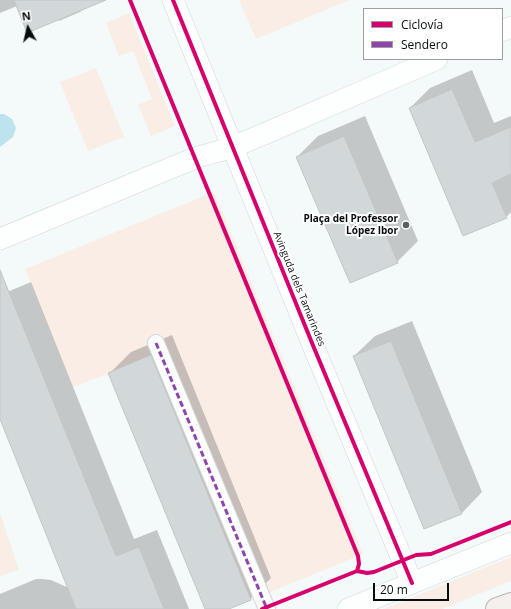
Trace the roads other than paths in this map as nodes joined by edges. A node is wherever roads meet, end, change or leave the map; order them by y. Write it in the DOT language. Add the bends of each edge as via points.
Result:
graph roads {
  1 [pos="173,0"];
  2 [pos="435,60"];
  3 [pos="233,146"];
  4 [pos="0,239"];
  5 [pos="156,343"];
  6 [pos="511,543"];
  7 [pos="412,583"];
  8 [pos="511,604"];
  9 [pos="267,609"];
  10 [pos="348,609"];
  11 [pos="497,609"];
  1 -- 3 [label="street, Avinguda dels Tamarindes"];
  2 -- 3 [label="street"];
  3 -- 4 [label="street" via="196,158"];
  3 -- 7 [label="street, Avinguda dels Tamarindes"];
  5 -- 9 [label="street"];
  6 -- 7 [label="street"];
  7 -- 10 [label="street"];
  8 -- 11 [label="main road"];
}
